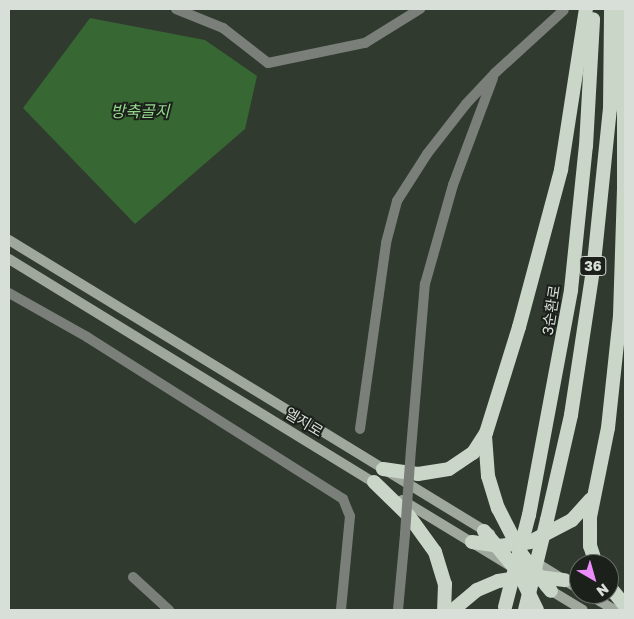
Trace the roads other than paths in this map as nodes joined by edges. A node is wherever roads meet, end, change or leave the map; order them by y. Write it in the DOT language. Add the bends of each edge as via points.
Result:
graph roads {
  1 [pos="176,9"];
  2 [pos="420,9"];
  3 [pos="586,9"];
  4 [pos="593,9"];
  5 [pos="611,9"];
  6 [pos="624,9"];
  7 [pos="562,11"];
  8 [pos="495,73"];
  9 [pos="9,240"];
  10 [pos="9,259"];
  11 [pos="9,293"];
  12 [pos="360,429"];
  13 [pos="486,433"];
  14 [pos="383,469"];
  15 [pos="374,482"];
  16 [pos="593,496"];
  17 [pos="484,531"];
  18 [pos="472,542"];
  19 [pos="511,547"];
  20 [pos="593,554"];
  21 [pos="525,574"];
  22 [pos="133,576"];
  23 [pos="565,580"];
  24 [pos="569,583"];
  25 [pos="551,591"];
  26 [pos="505,609"];
  27 [pos="168,610"];
  28 [pos="341,610"];
  29 [pos="398,610"];
  30 [pos="444,610"];
  31 [pos="453,610"];
  32 [pos="525,610"];
  33 [pos="537,610"];
  34 [pos="583,610"];
  1 -- 2 [label="street" via="223,28 268,63 365,43"];
  3 -- 13 [label="highway" via="570,121 551,212"];
  4 -- 26 [label="highway, 3순환로 / 36, bridge" via="586,146 571,290 529,515"];
  5 -- 32 [label="highway, 36, bridge" via="610,108 593,273 570,415"];
  6 -- 16 [label="highway" via="620,316 608,428"];
  7 -- 8 [label="street"];
  8 -- 12 [label="street" via="426,154 397,201 386,244"];
  8 -- 29 [label="street, bridge" via="453,185 425,284"];
  9 -- 14 [label="main road, 엘지로"];
  10 -- 15 [label="main road, 엘지로"];
  11 -- 28 [label="street" via="87,337 343,499 350,516"];
  13 -- 14 [label="highway" via="474,453 449,469 418,474"];
  13 -- 19 [label="highway" via="490,487"];
  14 -- 17 [label="main road, 엘지로"];
  15 -- 18 [label="main road, 엘지로"];
  15 -- 30 [label="highway" via="409,516 435,552 445,584"];
  16 -- 19 [label="highway" via="577,516 559,529"];
  16 -- 20 [label="highway" via="589,537"];
  17 -- 19 [label="highway"];
  18 -- 19 [label="highway"];
  18 -- 21 [label="main road, 엘지로"];
  19 -- 21 [label="highway"];
  19 -- 21 [label="highway"];
  19 -- 23 [label="main road"];
  21 -- 23 [label="highway"];
  21 -- 25 [label="highway"];
  21 -- 31 [label="highway" via="477,590"];
  21 -- 33 [label="highway"];
  22 -- 27 [label="street"];
  23 -- 24 [label="main road"];
  25 -- 34 [label="main road"];
}
